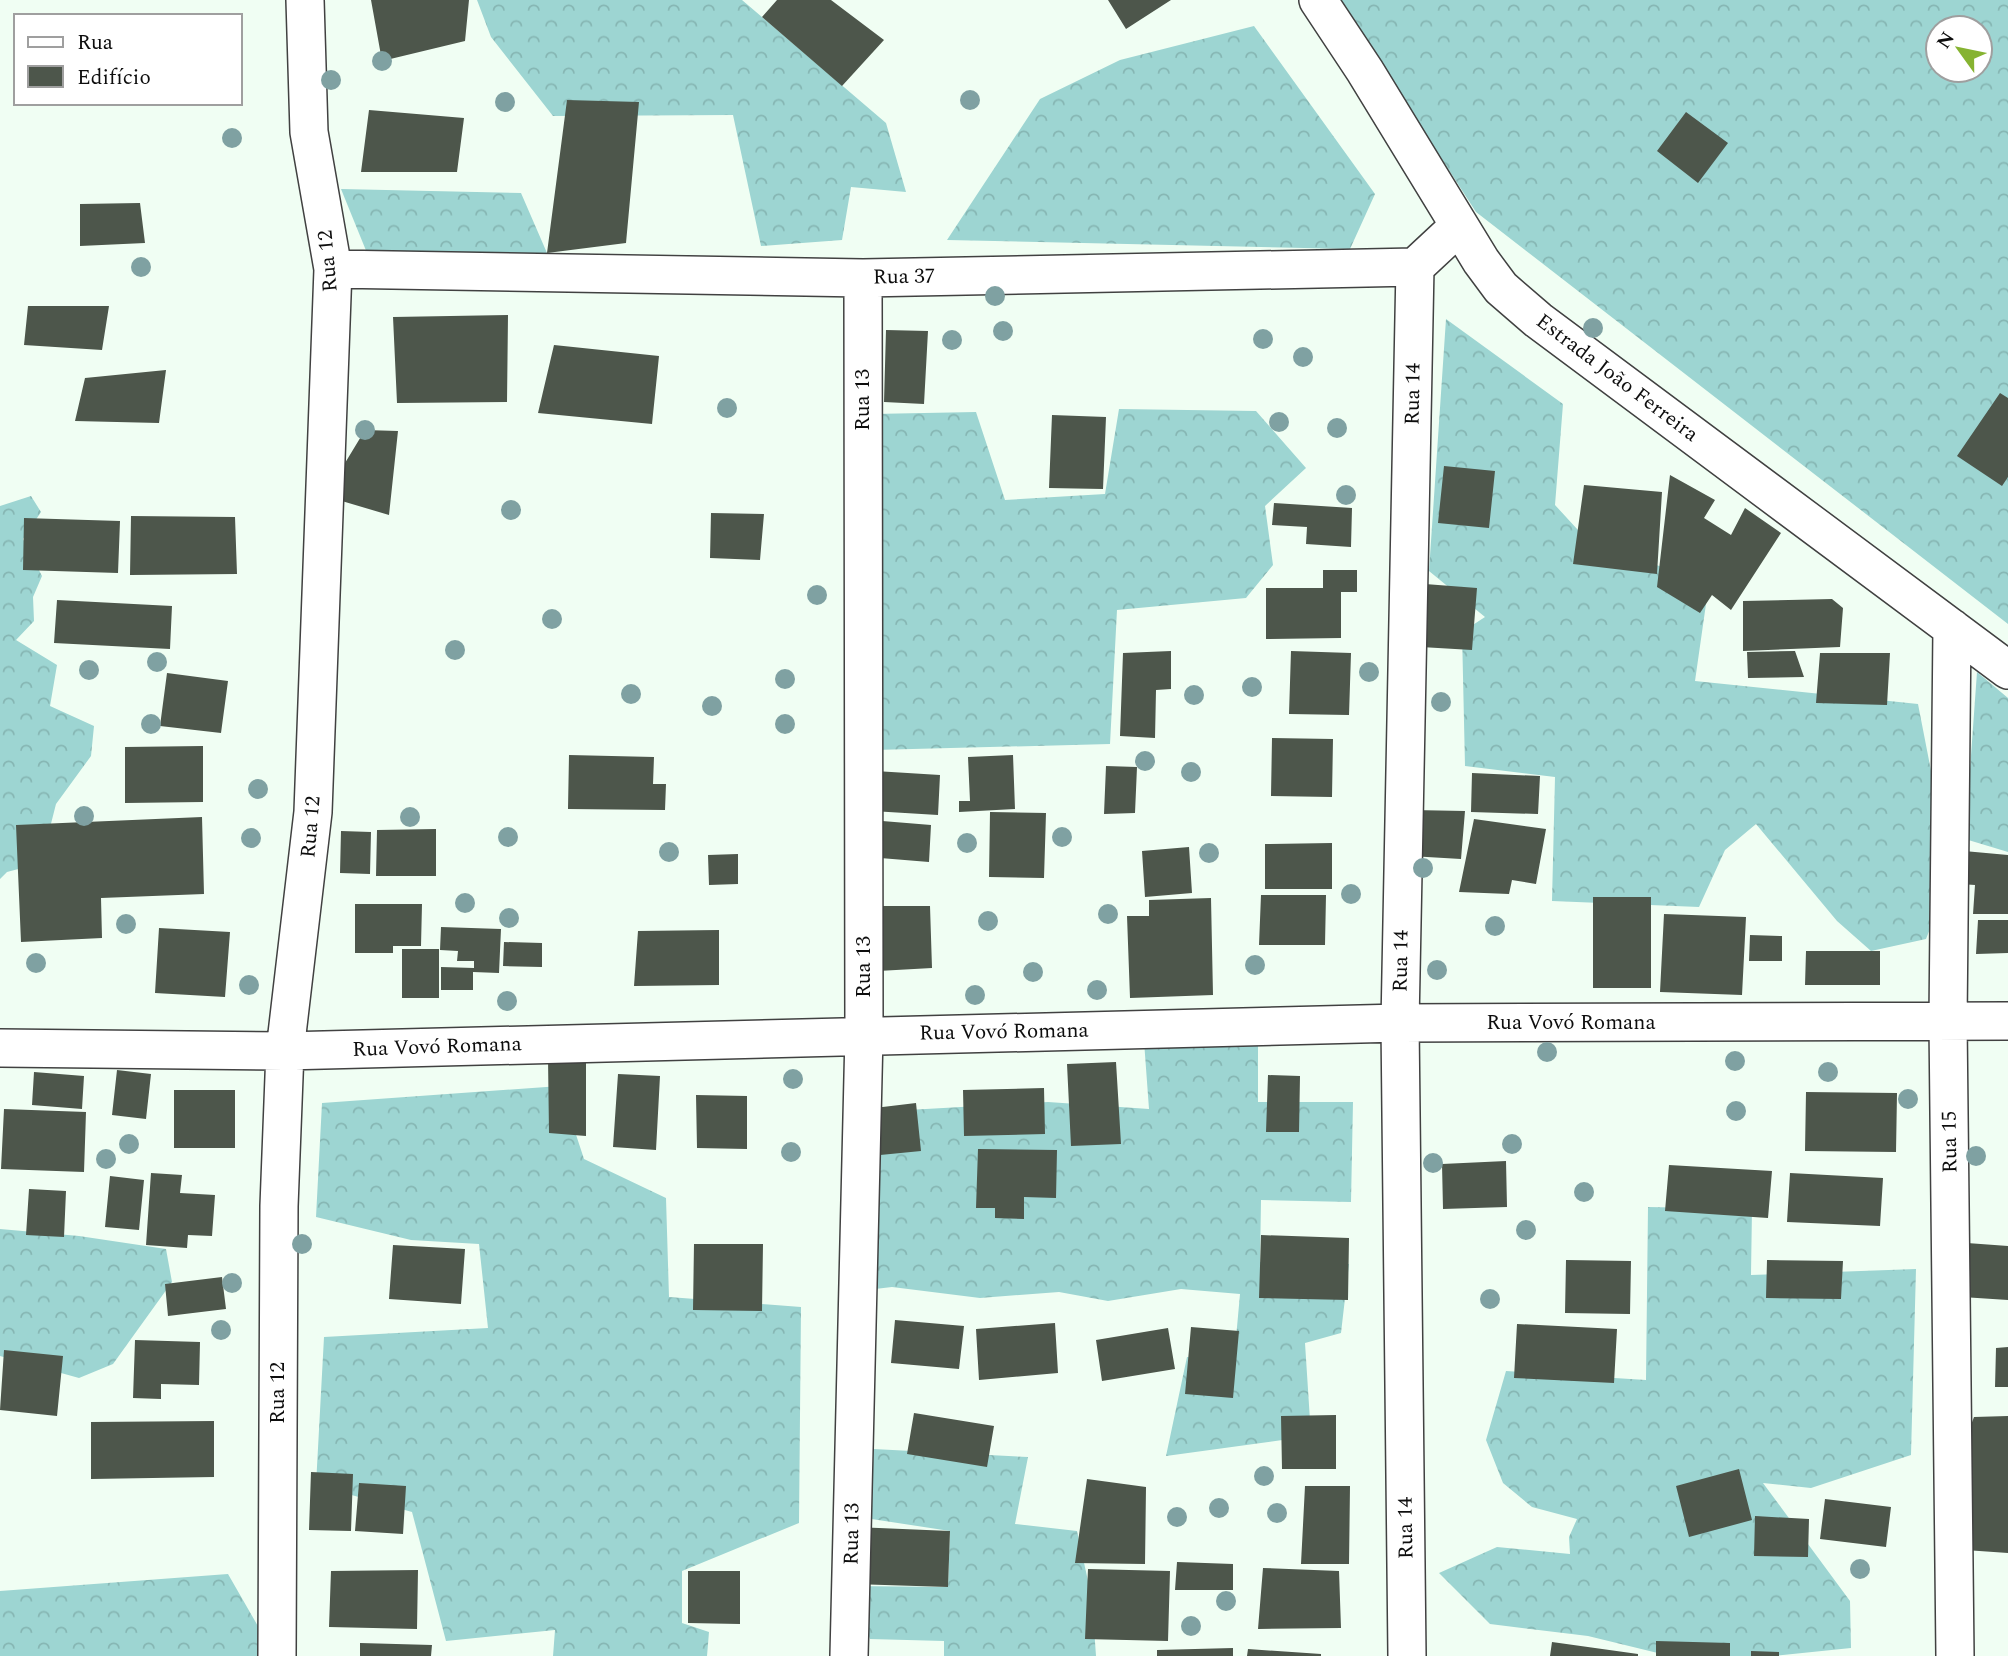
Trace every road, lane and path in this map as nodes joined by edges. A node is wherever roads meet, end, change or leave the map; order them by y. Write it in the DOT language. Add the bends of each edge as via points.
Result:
graph roads {
  1 [pos="305,0"];
  2 [pos="1318,0"];
  3 [pos="1459,226"];
  4 [pos="1415,267"];
  5 [pos="333,269"];
  6 [pos="863,278"];
  7 [pos="1952,628"];
  8 [pos="2008,670"];
  9 [pos="2008,1021"];
  10 [pos="1948,1022"];
  11 [pos="1400,1024"];
  12 [pos="864,1035"];
  13 [pos="0,1048"];
  14 [pos="285,1051"];
  15 [pos="277,1656"];
  16 [pos="849,1656"];
  17 [pos="1407,1656"];
  18 [pos="1955,1656"];
  1 -- 5 [label="street, Rua 12" via="309,132"];
  2 -- 3 [label="street, Estrada João Ferreira"];
  3 -- 4 [label="street"];
  3 -- 7 [label="street, Estrada João Ferreira" via="1501,288 1538,320"];
  4 -- 6 [label="street, Rua 37"];
  4 -- 11 [label="street, Rua 14"];
  5 -- 6 [label="street, Rua 37"];
  5 -- 14 [label="street, Rua 12" via="313,812"];
  6 -- 12 [label="street, Rua 13"];
  7 -- 8 [label="street, Estrada João Ferreira"];
  7 -- 10 [label="street, Rua 15"];
  9 -- 10 [label="street, Rua Vovó Romana"];
  10 -- 11 [label="street, Rua Vovó Romana"];
  10 -- 18 [label="street, Rua 15"];
  11 -- 12 [label="street, Rua Vovó Romana"];
  11 -- 17 [label="street, Rua 14"];
  12 -- 14 [label="street, Rua Vovó Romana"];
  12 -- 16 [label="street, Rua 13"];
  13 -- 14 [label="street, Rua Vovó Romana"];
  14 -- 15 [label="street, Rua 12" via="279,1206"];
}
